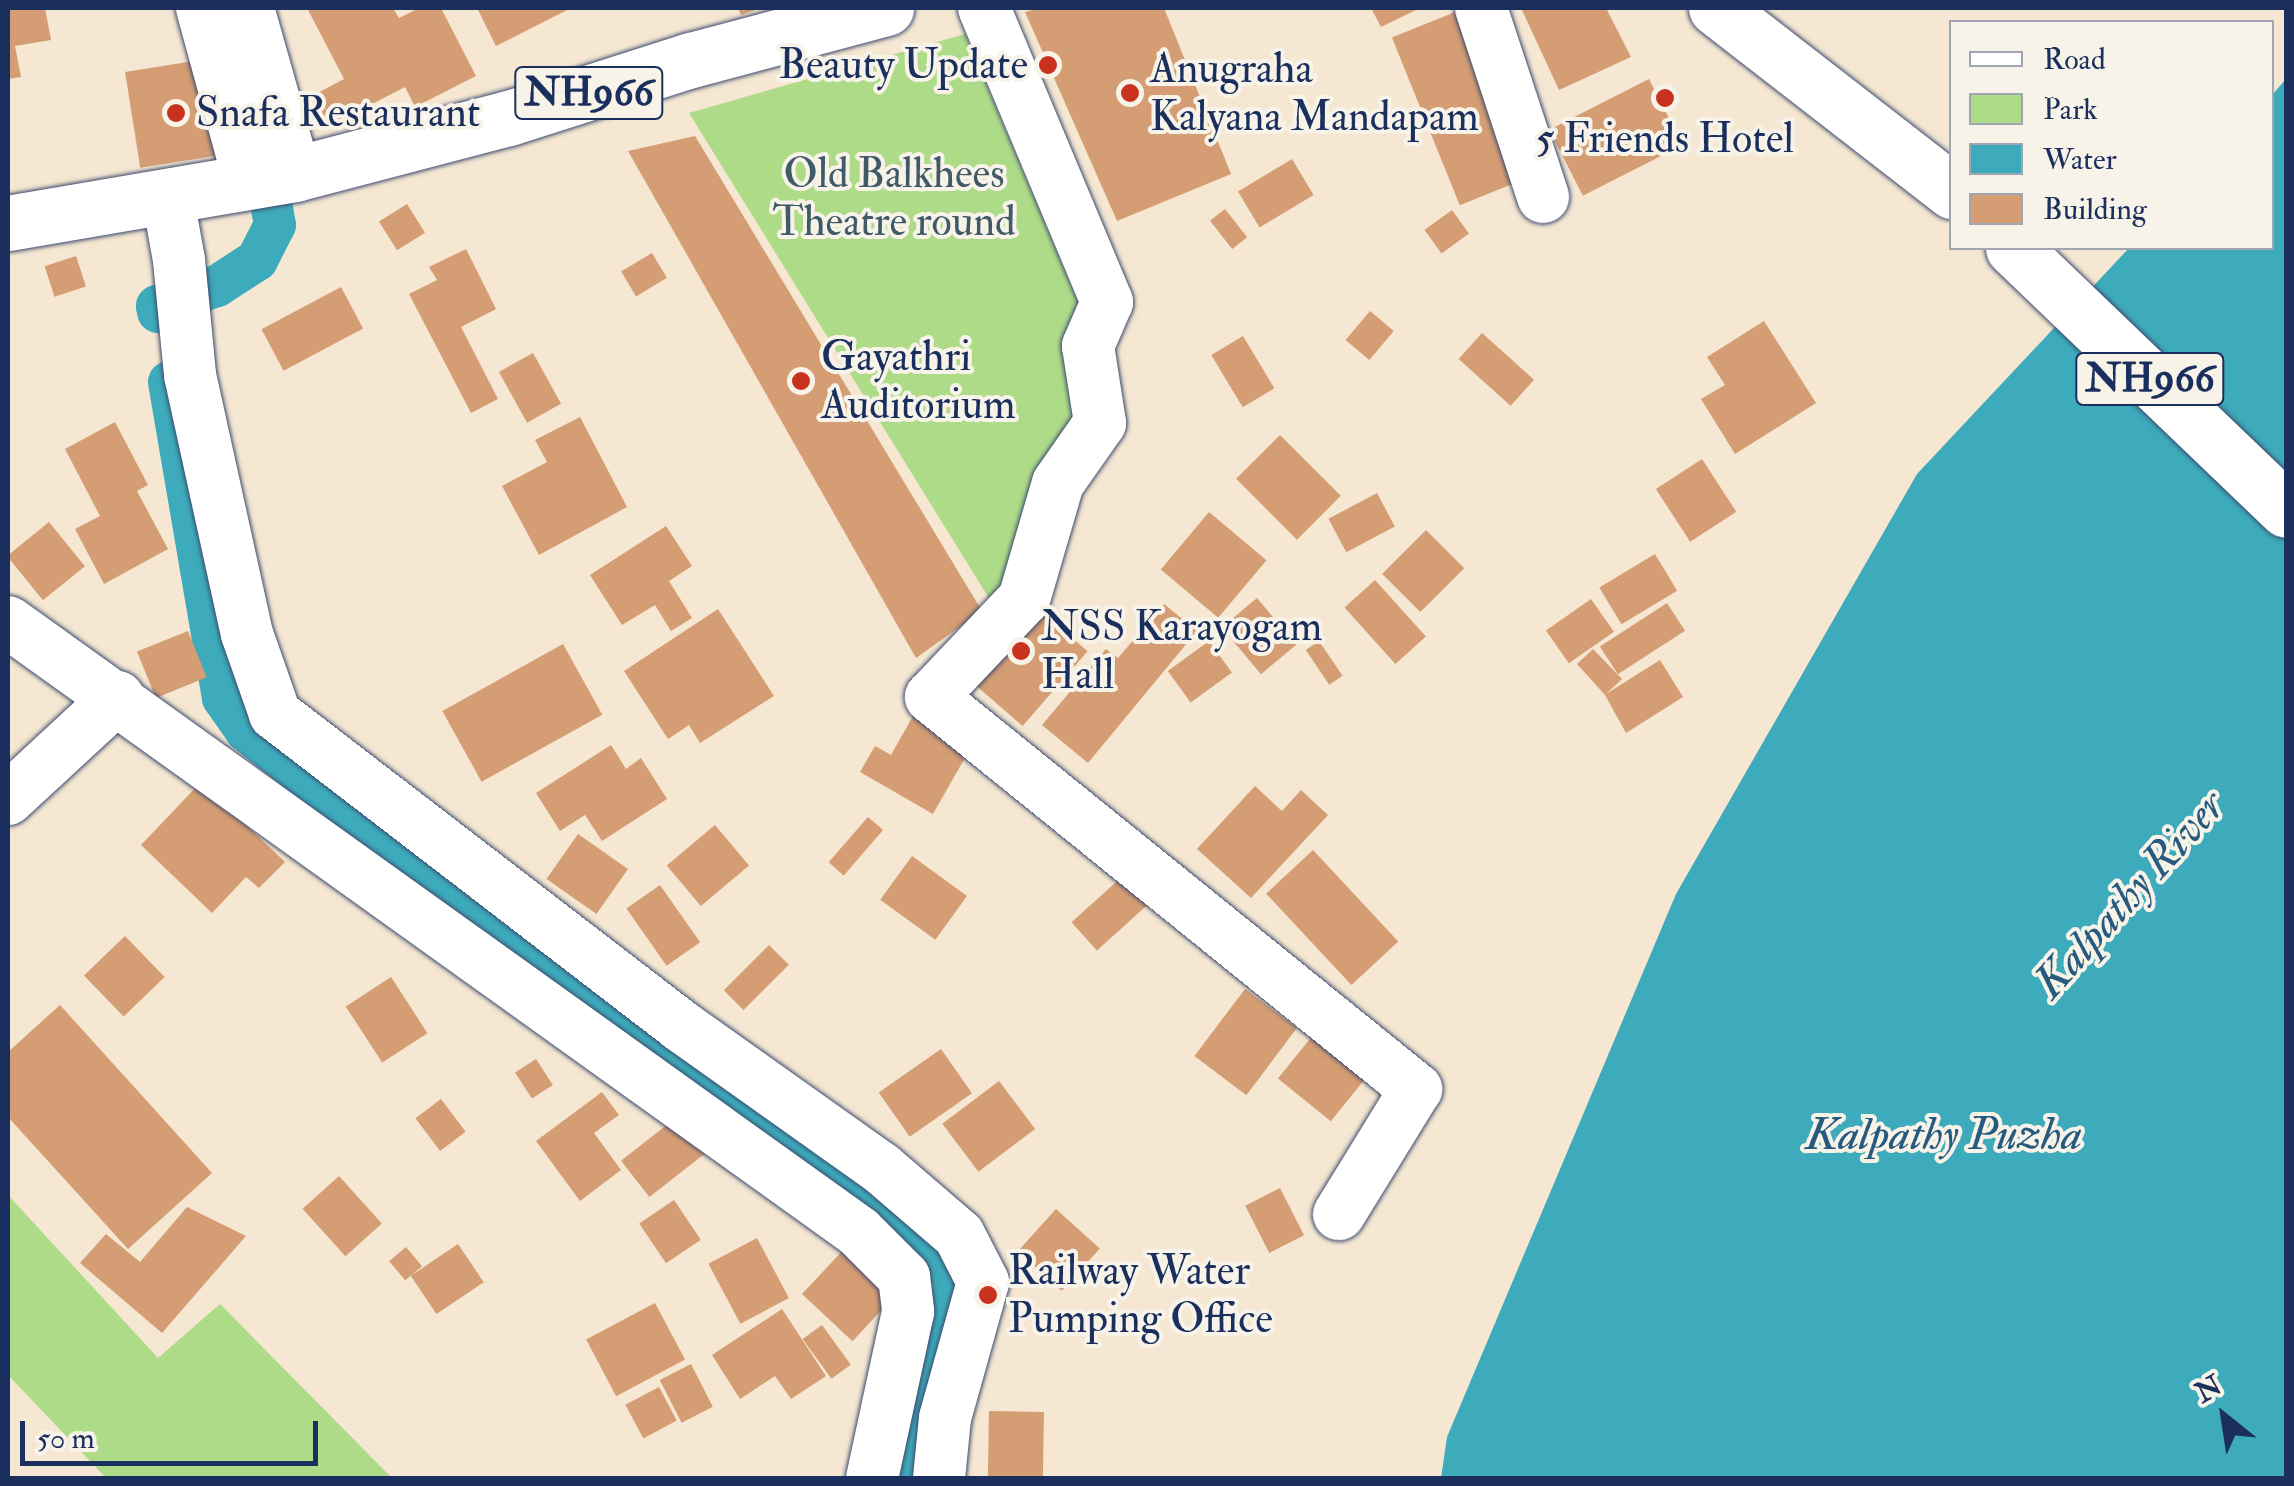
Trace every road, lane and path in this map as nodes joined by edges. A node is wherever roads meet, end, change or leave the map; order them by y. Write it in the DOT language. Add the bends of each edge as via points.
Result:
graph roads {
  1 [pos="202,8"];
  2 [pos="248,8"];
  3 [pos="886,8"];
  4 [pos="984,8"];
  5 [pos="1481,8"];
  6 [pos="1716,8"];
  7 [pos="272,178"];
  8 [pos="1949,189"];
  9 [pos="1543,196"];
  10 [pos="168,199"];
  11 [pos="8,223"];
  12 [pos="2015,250"];
  13 [pos="2286,510"];
  14 [pos="8,622"];
  15 [pos="118,698"];
  16 [pos="8,798"];
  17 [pos="1339,1214"];
  18 [pos="872,1478"];
  19 [pos="939,1478"];
  1 -- 7 [label="street"];
  2 -- 7 [label="street"];
  3 -- 7 [label="highway, NH966" via="509,118"];
  4 -- 17 [label="street" via="1107,302 1088,346 1100,423 1058,484 1024,599 931,697 1416,1088"];
  5 -- 9 [label="street"];
  6 -- 8 [label="highway"];
  7 -- 10 [label="highway, NH966"];
  10 -- 11 [label="highway, NH966"];
  10 -- 19 [label="street" via="190,374 247,634 275,714 680,1026 881,1168 959,1235 983,1282 945,1418"];
  12 -- 13 [label="highway, NH966"];
  14 -- 15 [label="street"];
  15 -- 16 [label="street"];
  15 -- 18 [label="street" via="859,1232 904,1277 908,1312"];
}
